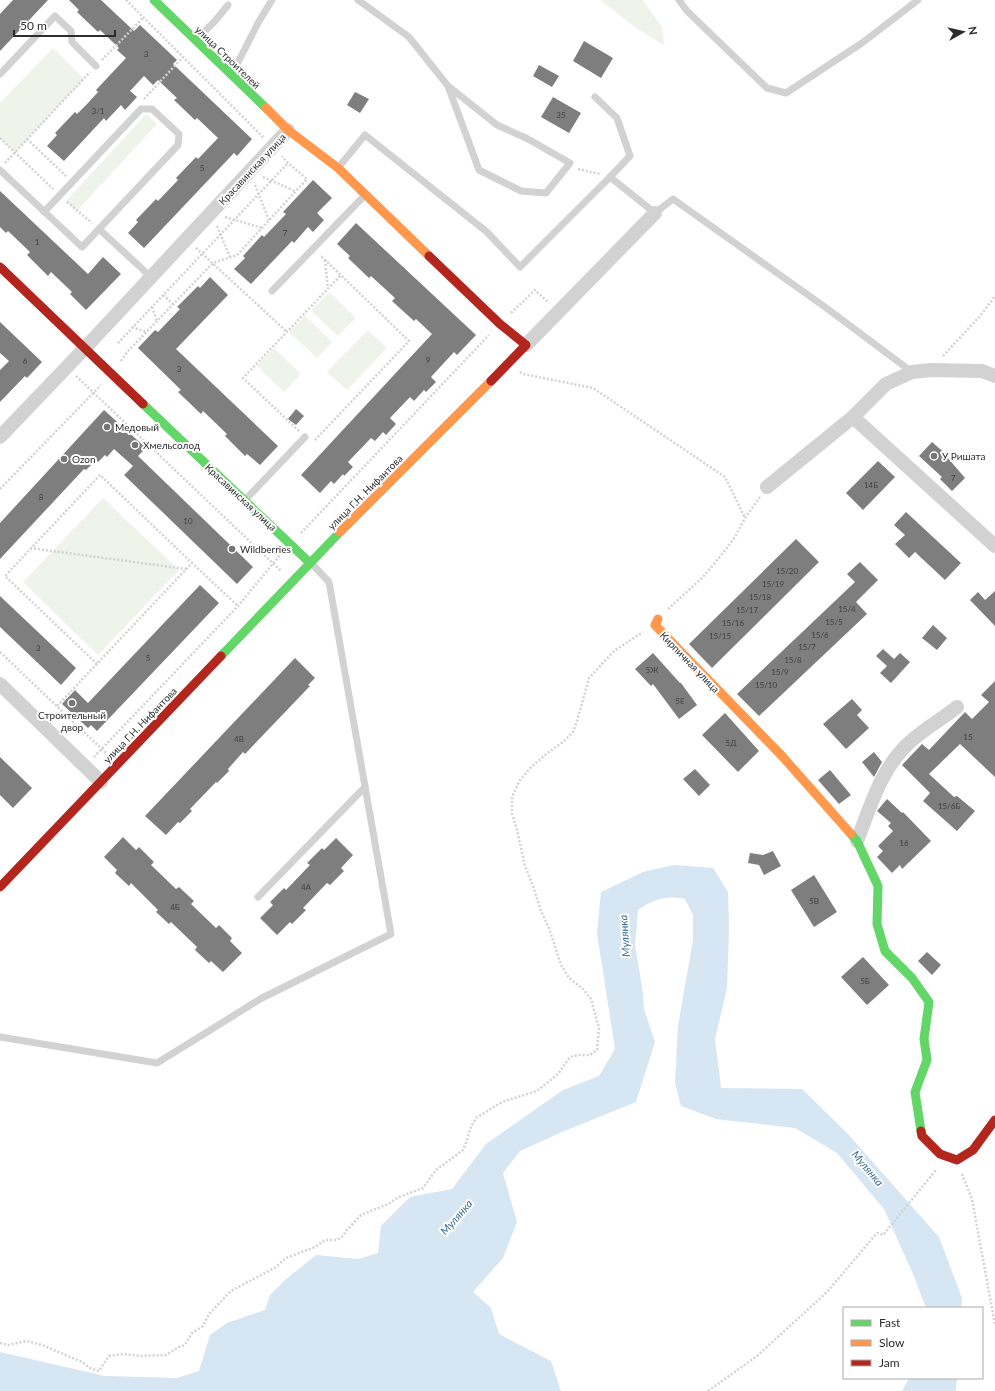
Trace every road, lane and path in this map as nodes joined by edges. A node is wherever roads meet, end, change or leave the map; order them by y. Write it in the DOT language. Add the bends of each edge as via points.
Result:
graph roads {
  1 [pos="126,0"];
  2 [pos="154,0"];
  3 [pos="272,0"];
  4 [pos="358,0"];
  5 [pos="679,0"];
  6 [pos="918,0"];
  7 [pos="228,5"];
  8 [pos="144,17"];
  9 [pos="196,40"];
  10 [pos="96,66"];
  11 [pos="0,74"];
  12 [pos="231,76"];
  13 [pos="448,86"];
  14 [pos="595,97"];
  15 [pos="288,130"];
  16 [pos="0,138"];
  17 [pos="27,139"];
  18 [pos="272,146"];
  19 [pos="15,152"];
  20 [pos="288,164"];
  21 [pos="338,168"];
  22 [pos="0,169"];
  23 [pos="578,169"];
  24 [pos="250,171"];
  25 [pos="610,177"];
  26 [pos="69,179"];
  27 [pos="272,181"];
  28 [pos="295,191"];
  29 [pos="259,194"];
  30 [pos="60,195"];
  31 [pos="365,195"];
  32 [pos="44,212"];
  33 [pos="211,212"];
  34 [pos="655,213"];
  35 [pos="235,220"];
  36 [pos="269,220"];
  37 [pos="262,228"];
  38 [pos="99,229"];
  39 [pos="220,235"];
  40 [pos="186,238"];
  41 [pos="313,249"];
  42 [pos="203,253"];
  43 [pos="230,257"];
  44 [pos="325,260"];
  45 [pos="213,263"];
  46 [pos="0,268"];
  47 [pos="341,275"];
  48 [pos="151,277"];
  49 [pos="328,289"];
  50 [pos="272,292"];
  51 [pos="163,295"];
  52 [pos="995,296"];
  53 [pos="173,304"];
  54 [pos="152,307"];
  55 [pos="558,311"];
  56 [pos="157,321"];
  57 [pos="500,324"];
  58 [pos="132,327"];
  59 [pos="146,332"];
  60 [pos="287,332"];
  61 [pos="118,343"];
  62 [pos="526,345"];
  63 [pos="85,348"];
  64 [pos="67,367"];
  65 [pos="931,370"];
  66 [pos="912,372"];
  67 [pos="111,374"];
  68 [pos="522,374"];
  69 [pos="995,376"];
  70 [pos="94,393"];
  71 [pos="853,417"];
  72 [pos="0,437"];
  73 [pos="305,437"];
  74 [pos="767,487"];
  75 [pos="0,490"];
  76 [pos="245,500"];
  77 [pos="745,518"];
  78 [pos="291,544"];
  79 [pos="995,546"];
  80 [pos="30,548"];
  81 [pos="192,563"];
  82 [pos="273,563"];
  83 [pos="310,563"];
  84 [pos="186,569"];
  85 [pos="292,583"];
  86 [pos="238,606"];
  87 [pos="656,622"];
  88 [pos="0,652"];
  89 [pos="97,664"];
  90 [pos="0,684"];
  91 [pos="57,706"];
  92 [pos="957,707"];
  93 [pos="102,749"];
  94 [pos="118,764"];
  95 [pos="85,766"];
  96 [pos="101,782"];
  97 [pos="365,787"];
  98 [pos="857,841"];
  99 [pos="0,887"];
  100 [pos="258,897"];
  101 [pos="0,1037"];
  102 [pos="995,1120"];
  103 [pos="957,1160"];
  104 [pos="938,1167"];
  105 [pos="995,1325"];
  106 [pos="0,1343"];
  107 [pos="708,1391"];
  1 -- 8 [label="path"];
  2 -- 9 [label="street, улица Строителей"];
  3 -- 12 [label="lane"];
  4 -- 13 [label="lane" via="409,37"];
  5 -- 6 [label="lane" via="687,11 767,88 786,93 862,43"];
  7 -- 9 [label="lane"];
  8 -- 10 [label="path"];
  8 -- 18 [label="path"];
  9 -- 12 [label="street, улица Строителей"];
  10 -- 11 [label="lane" via="72,42 71,31 55,16"];
  10 -- 17 [label="path"];
  12 -- 15 [label="street, улица Строителей"];
  13 -- 13 [label="lane" via="479,170 521,191 546,193 570,163 497,125"];
  14 -- 25 [label="lane" via="617,118 630,156"];
  15 -- 18 [label="street, Красавинская улица"];
  15 -- 21 [label="street"];
  16 -- 19 [label="path"];
  17 -- 19 [label="path"];
  17 -- 26 [label="path"];
  18 -- 20 [label="path"];
  18 -- 24 [label="street, Красавинская улица"];
  19 -- 22 [label="path"];
  19 -- 30 [label="path"];
  20 -- 27 [label="path"];
  20 -- 28 [label="path" via="307,179"];
  21 -- 25 [label="lane" via="365,135 487,232 520,268"];
  21 -- 31 [label="street"];
  22 -- 32 [label="lane"];
  23 -- 25 [label="path"];
  24 -- 27 [label="path"];
  24 -- 29 [label="path"];
  24 -- 33 [label="street, Красавинская улица"];
  25 -- 34 [label="lane"];
  27 -- 28 [label="path"];
  27 -- 29 [label="path"];
  28 -- 36 [label="path"];
  29 -- 35 [label="path"];
  29 -- 36 [label="path"];
  30 -- 32 [label="lane"];
  30 -- 38 [label="path"];
  30 -- 38 [label="lane" via="141,109 152,109 179,134 178,145"];
  31 -- 41 [label="lane"];
  31 -- 57 [label="street"];
  32 -- 38 [label="lane" via="82,247"];
  33 -- 35 [label="path"];
  33 -- 39 [label="path"];
  33 -- 40 [label="street, Красавинская улица"];
  34 -- 55 [label="street"];
  34 -- 66 [label="lane" via="673,199"];
  35 -- 37 [label="path"];
  35 -- 39 [label="path"];
  36 -- 37 [label="path"];
  37 -- 43 [label="path" via="237,255"];
  38 -- 48 [label="lane"];
  39 -- 42 [label="path"];
  39 -- 43 [label="path"];
  40 -- 42 [label="path"];
  40 -- 48 [label="street, Красавинская улица"];
  41 -- 44 [label="path"];
  41 -- 50 [label="lane"];
  42 -- 45 [label="path"];
  42 -- 51 [label="path"];
  43 -- 45 [label="path"];
  44 -- 47 [label="path"];
  44 -- 49 [label="path"];
  45 -- 53 [label="path"];
  45 -- 60 [label="path"];
  46 -- 63 [label="street, Красавинская улица"];
  47 -- 49 [label="path"];
  47 -- 73 [label="path" via="409,341 312,443"];
  48 -- 63 [label="street, Красавинская улица"];
  49 -- 60 [label="path"];
  51 -- 53 [label="path"];
  51 -- 54 [label="path"];
  52 -- 65 [label="path"];
  53 -- 56 [label="path"];
  54 -- 56 [label="path"];
  54 -- 58 [label="path"];
  55 -- 57 [label="path" via="535,290"];
  55 -- 62 [label="street"];
  56 -- 59 [label="path"];
  57 -- 62 [label="street"];
  57 -- 78 [label="path"];
  58 -- 59 [label="path"];
  58 -- 61 [label="path"];
  59 -- 67 [label="path"];
  60 -- 73 [label="path" via="243,378"];
  62 -- 83 [label="street, улица Г.Н. Нифантова"];
  63 -- 64 [label="street, Красавинская улица"];
  63 -- 67 [label="street, Красавинская улица"];
  64 -- 70 [label="path"];
  64 -- 72 [label="street, Красавинская улица"];
  65 -- 66 [label="street"];
  65 -- 69 [label="street" via="982,371"];
  66 -- 71 [label="street" via="886,384"];
  67 -- 70 [label="path"];
  67 -- 76 [label="street, Красавинская улица"];
  68 -- 77 [label="path" via="593,388 724,477"];
  70 -- 75 [label="path"];
  70 -- 82 [label="path"];
  71 -- 74 [label="street"];
  71 -- 79 [label="street"];
  73 -- 76 [label="lane"];
  74 -- 77 [label="path, Кирпичная улица"];
  76 -- 78 [label="street, Красавинская улица"];
  77 -- 87 [label="path, Кирпичная улица" via="735,537 703,577"];
  78 -- 82 [label="path"];
  78 -- 83 [label="street, Красавинская улица"];
  80 -- 81 [label="path" via="100,475"];
  80 -- 84 [label="path"];
  80 -- 89 [label="path" via="5,576"];
  81 -- 84 [label="path"];
  81 -- 86 [label="path"];
  82 -- 85 [label="path"];
  82 -- 86 [label="path"];
  83 -- 85 [label="street, улица Г.Н. Нифантова"];
  83 -- 97 [label="lane" via="329,582"];
  84 -- 89 [label="path"];
  85 -- 94 [label="street, улица Г.Н. Нифантова"];
  86 -- 93 [label="path"];
  87 -- 98 [label="street, Кирпичная улица" via="782,756"];
  87 -- 106 [label="path" via="651,629 642,632 614,651 589,678 573,732 531,767 520,780 512,797 512,814 525,866 561,966 569,978 583,988 591,999 599,1028 597,1050 590,1055 570,1057 558,1074 538,1092 502,1102 476,1118 463,1150 436,1170 423,1188 361,1215 337,1240 325,1240 286,1258 276,1267 231,1291 209,1314 203,1326 192,1333 185,1345 166,1355 109,1356 99,1370 27,1341 8,1346"];
  88 -- 91 [label="path"];
  89 -- 91 [label="path"];
  90 -- 95 [label="street"];
  91 -- 93 [label="path"];
  92 -- 98 [label="street" via="910,742 892,761 878,786"];
  93 -- 94 [label="path"];
  93 -- 95 [label="path"];
  94 -- 96 [label="street, улица Г.Н. Нифантова"];
  95 -- 96 [label="street"];
  96 -- 99 [label="street, улица Г.Н. Нифантова"];
  97 -- 100 [label="lane"];
  97 -- 101 [label="lane" via="391,934 262,998 157,1063"];
  98 -- 103 [label="street, Кирпичная улица" via="878,886 877,924 885,951 912,978 929,1002 924,1039 927,1060 915,1092 922,1136 940,1154"];
  102 -- 103 [label="street" via="973,1150"];
  103 -- 105 [label="path" via="972,1199"];
  104 -- 107 [label="path" via="893,1224 883,1235 877,1233 827,1292 757,1356"];
}
